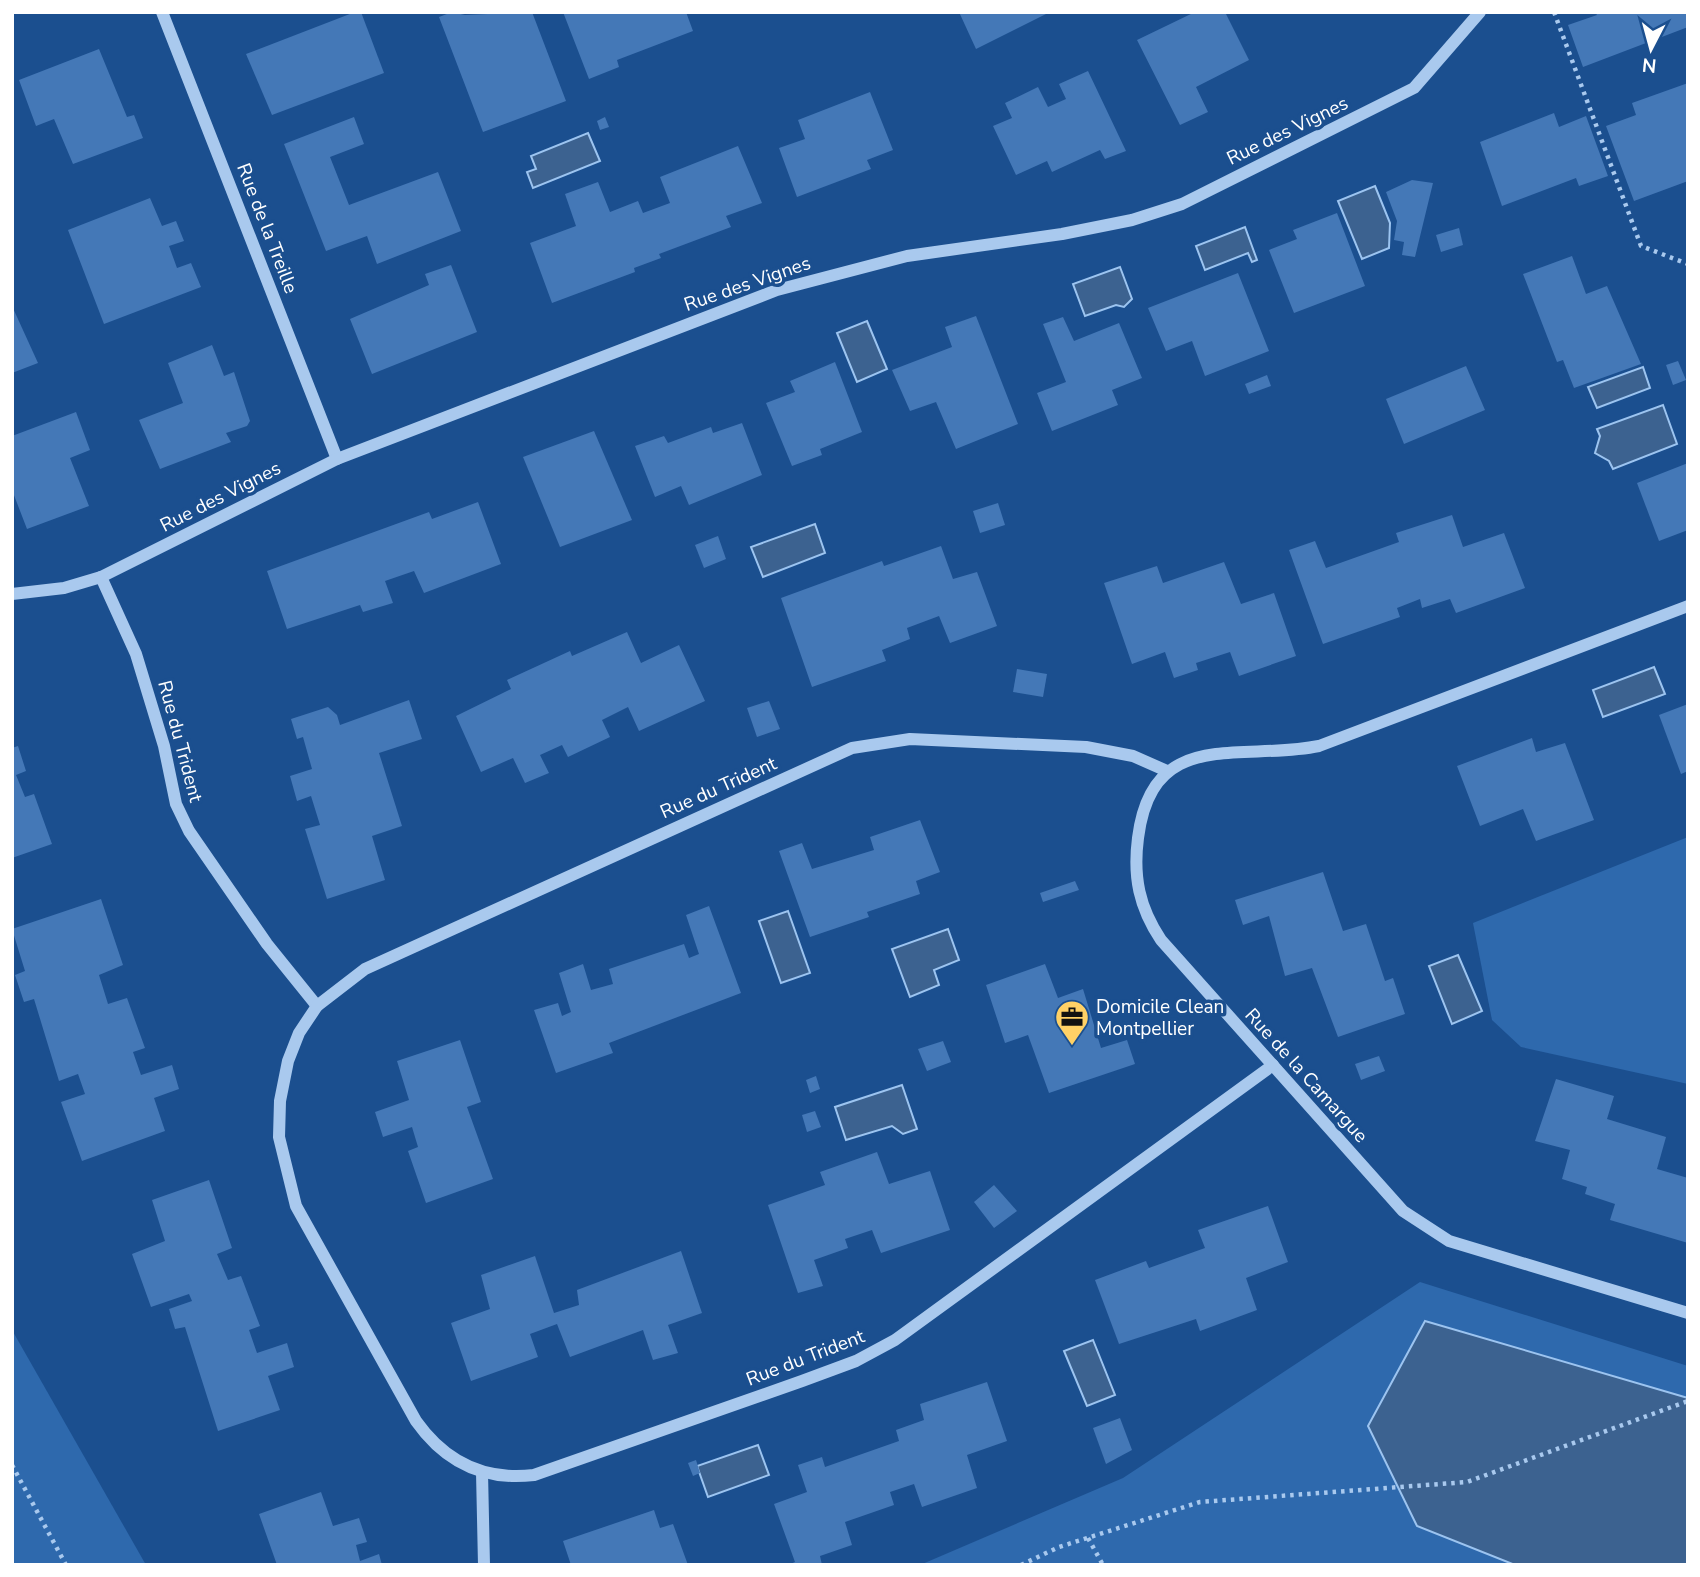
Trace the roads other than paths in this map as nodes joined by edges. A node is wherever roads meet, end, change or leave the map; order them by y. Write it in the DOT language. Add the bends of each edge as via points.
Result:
graph roads {
  1 [pos="162,12"];
  2 [pos="1480,12"];
  3 [pos="337,458"];
  4 [pos="101,576"];
  5 [pos="12,594"];
  6 [pos="1688,606"];
  7 [pos="1167,771"];
  8 [pos="317,1006"];
  9 [pos="1273,1065"];
  10 [pos="1688,1313"];
  11 [pos="482,1472"];
  12 [pos="484,1565"];
  1 -- 3 [label="street, Rue de la Treille"];
  2 -- 3 [label="street, Rue des Vignes" via="1414,88 1182,204 1062,234 907,256 777,290"];
  3 -- 4 [label="street, Rue des Vignes"];
  4 -- 5 [label="street, Rue des Vignes" via="64,588"];
  4 -- 8 [label="street, Rue du Trident" via="136,654 176,804 188,831"];
  6 -- 7 [label="street, Rue de la Camargue" via="1320,746 1292,752 1226,751"];
  7 -- 8 [label="street, Rue du Trident" via="1133,756 1086,747 910,739 852,748 365,969"];
  7 -- 9 [label="street, Rue de la Camargue" via="1146,798 1139,827 1137,890 1146,918"];
  8 -- 11 [label="street, Rue du Trident" via="288,1061 280,1101 279,1137 296,1206 431,1443"];
  9 -- 10 [label="street, Rue de la Camargue" via="1403,1212 1449,1241"];
  9 -- 11 [label="street, Rue du Trident" via="895,1340 856,1361 534,1475 509,1478"];
  11 -- 12 [label="street"];
}
